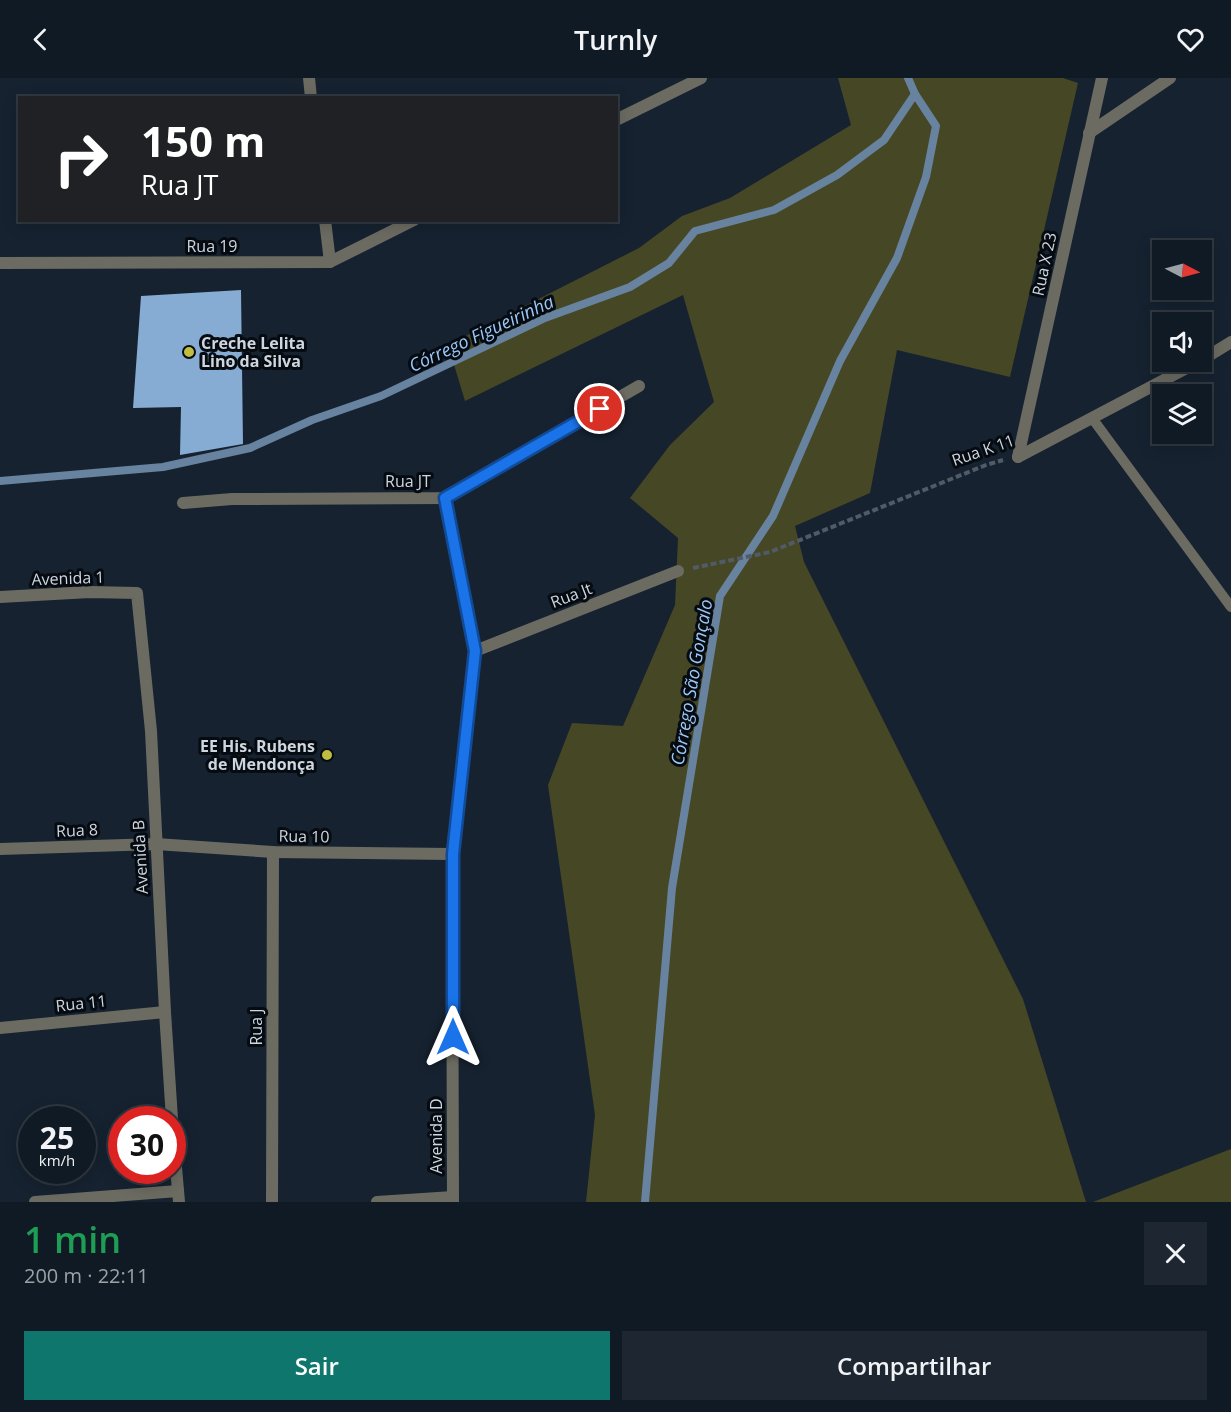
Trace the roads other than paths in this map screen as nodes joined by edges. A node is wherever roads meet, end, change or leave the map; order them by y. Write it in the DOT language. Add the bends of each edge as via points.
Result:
graph roads {
  1 [pos="309,78"];
  2 [pos="701,78"];
  3 [pos="1102,78"];
  4 [pos="1170,78"];
  5 [pos="311,96"];
  6 [pos="618,119"];
  7 [pos="1089,133"];
  8 [pos="325,222"];
  9 [pos="410,222"];
  10 [pos="330,262"];
  11 [pos="0,263"];
  12 [pos="1231,342"];
  13 [pos="1212,354"];
  14 [pos="1179,372"];
  15 [pos="639,386"];
  16 [pos="1092,418"];
  17 [pos="1018,456"];
  18 [pos="445,498"];
  19 [pos="183,503"];
  20 [pos="678,571"];
  21 [pos="136,593"];
  22 [pos="0,597"];
  23 [pos="1231,607"];
  24 [pos="475,651"];
  25 [pos="156,844"];
  26 [pos="0,849"];
  27 [pos="273,852"];
  28 [pos="453,854"];
  29 [pos="165,1012"];
  30 [pos="0,1028"];
  31 [pos="171,1106"];
  32 [pos="178,1196"];
  33 [pos="453,1199"];
  34 [pos="34,1202"];
  35 [pos="272,1202"];
  36 [pos="377,1202"];
  1 -- 5 [label="street"];
  2 -- 6 [label="street"];
  3 -- 7 [label="street, Rua X 23"];
  4 -- 7 [label="street"];
  7 -- 17 [label="street, Rua X 23"];
  8 -- 10 [label="street"];
  9 -- 10 [label="street, Rua 19"];
  10 -- 11 [label="street, Rua 19"];
  12 -- 13 [label="street, Rua K 11"];
  14 -- 16 [label="street, Rua K 11"];
  15 -- 18 [label="street, Rua JT"];
  16 -- 17 [label="street, Rua K 11"];
  16 -- 23 [label="lane"];
  18 -- 19 [label="street, Rua JT" via="232,499"];
  18 -- 24 [label="street, Avenida D"];
  20 -- 24 [label="street, Rua Jt"];
  21 -- 22 [label="street, Avenida 1"];
  21 -- 25 [label="street, Avenida B" via="151,730"];
  24 -- 28 [label="street, Avenida D"];
  25 -- 26 [label="street, Rua 8"];
  25 -- 27 [label="street, Rua 10"];
  25 -- 29 [label="street, Avenida B"];
  27 -- 28 [label="street, Rua 10"];
  27 -- 35 [label="street, Rua J"];
  28 -- 33 [label="street, Avenida D"];
  29 -- 30 [label="street, Rua 11"];
  29 -- 31 [label="street, Avenida B"];
  32 -- 34 [label="street"];
  33 -- 36 [label="street"];
}
